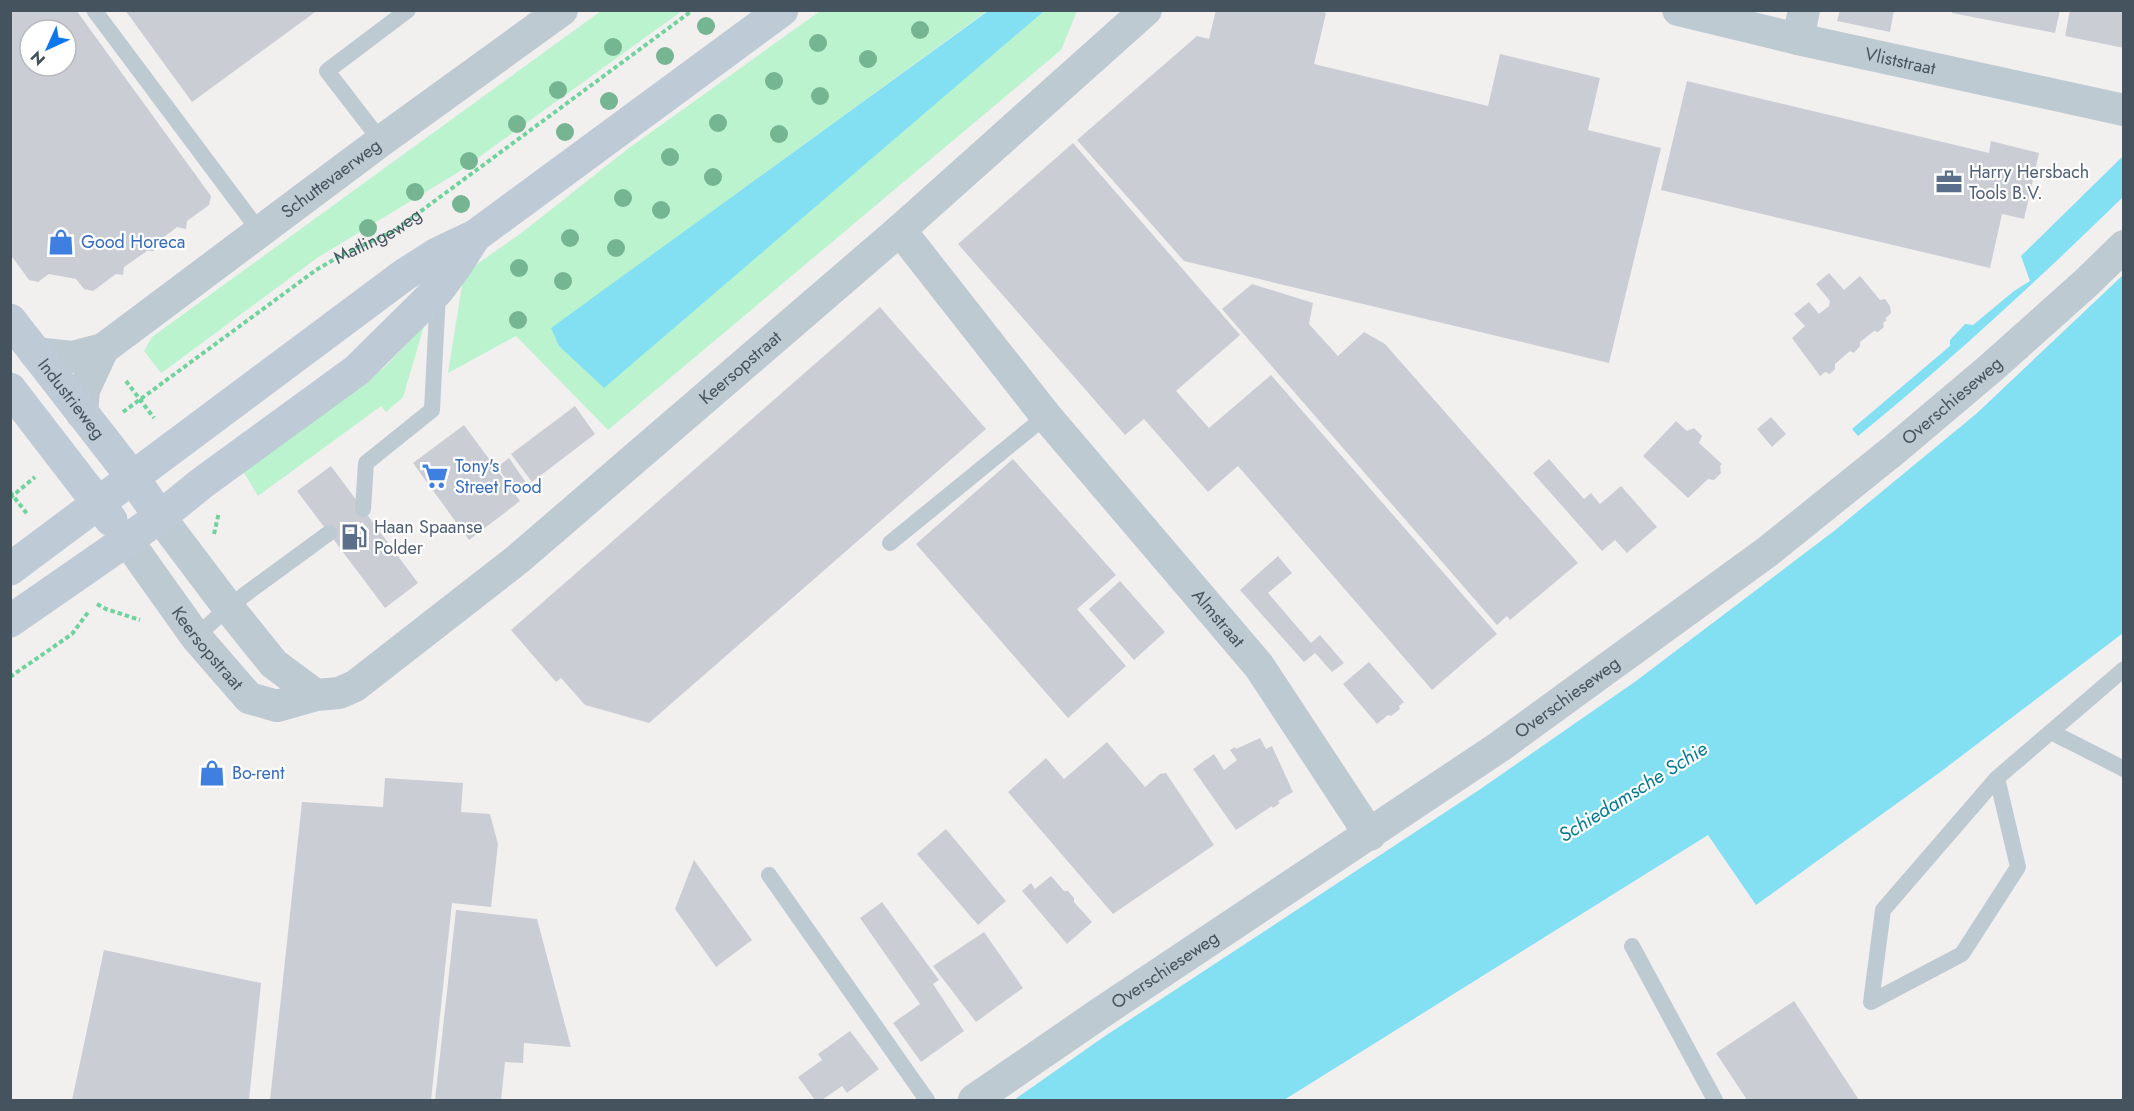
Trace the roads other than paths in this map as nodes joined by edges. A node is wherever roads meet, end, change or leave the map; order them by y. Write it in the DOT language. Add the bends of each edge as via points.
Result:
graph roads {
  1 [pos="94,10"];
  2 [pos="408,10"];
  3 [pos="562,10"];
  4 [pos="782,10"];
  5 [pos="1146,10"];
  6 [pos="1678,10"];
  7 [pos="1801,25"];
  8 [pos="2124,110"];
  9 [pos="381,141"];
  10 [pos="900,230"];
  11 [pos="260,232"];
  12 [pos="475,236"];
  13 [pos="2124,246"];
  14 [pos="438,290"];
  15 [pos="10,320"];
  16 [pos="103,348"];
  17 [pos="35,353"];
  18 [pos="10,389"];
  19 [pos="1046,416"];
  20 [pos="89,423"];
  21 [pos="133,478"];
  22 [pos="98,504"];
  23 [pos="363,509"];
  24 [pos="160,517"];
  25 [pos="329,533"];
  26 [pos="127,540"];
  27 [pos="890,543"];
  28 [pos="10,569"];
  29 [pos="228,607"];
  30 [pos="10,621"];
  31 [pos="196,637"];
  32 [pos="2124,669"];
  33 [pos="316,695"];
  34 [pos="2051,732"];
  35 [pos="2124,769"];
  36 [pos="1997,778"];
  37 [pos="1370,835"];
  38 [pos="769,875"];
  39 [pos="1632,946"];
  40 [pos="927,1101"];
  41 [pos="974,1101"];
  42 [pos="1715,1101"];
  1 -- 11 [label="lane"];
  2 -- 9 [label="lane" via="327,71"];
  3 -- 9 [label="street, Schuttevaerweg"];
  4 -- 12 [label="main road"];
  5 -- 10 [label="street, Keersopstraat"];
  6 -- 7 [label="street, Vliststraat"];
  7 -- 8 [label="street, Vliststraat"];
  9 -- 11 [label="street, Schuttevaerweg"];
  10 -- 19 [label="street, Almstraat"];
  10 -- 33 [label="street, Keersopstraat" via="518,559 355,686 339,693"];
  11 -- 16 [label="street, Schuttevaerweg"];
  12 -- 14 [label="main road"];
  12 -- 21 [label="main road" via="404,275"];
  13 -- 37 [label="street, Overschieseweg" via="1984,374 1767,552 1499,747"];
  14 -- 23 [label="lane" via="432,410 366,463"];
  14 -- 24 [label="main road" via="357,370"];
  15 -- 17 [label="main road, Industrieweg"];
  16 -- 17 [label="street, Schuttevaerweg" via="72,357"];
  16 -- 20 [label="street, Schuttevaerweg" via="84,390"];
  17 -- 20 [label="main road, Industrieweg"];
  18 -- 22 [label="main road"];
  19 -- 27 [label="lane"];
  19 -- 37 [label="street, Almstraat" via="1259,666"];
  20 -- 21 [label="main road, Industrieweg"];
  21 -- 22 [label="main road"];
  21 -- 24 [label="main road, Industrieweg"];
  22 -- 26 [label="main road"];
  22 -- 28 [label="main road"];
  24 -- 26 [label="main road"];
  24 -- 29 [label="street"];
  25 -- 29 [label="lane"];
  26 -- 30 [label="main road"];
  26 -- 31 [label="street, Keersopstraat"];
  29 -- 31 [label="lane"];
  29 -- 33 [label="street" via="274,664"];
  31 -- 33 [label="street, Keersopstraat" via="249,698 277,706"];
  32 -- 34 [label="lane"];
  34 -- 35 [label="lane"];
  34 -- 36 [label="lane"];
  36 -- 36 [label="lane" via="1883,910 1871,1002 1962,954 2018,867"];
  37 -- 41 [label="street, Overschieseweg"];
  38 -- 40 [label="lane"];
  39 -- 42 [label="lane"];
}
